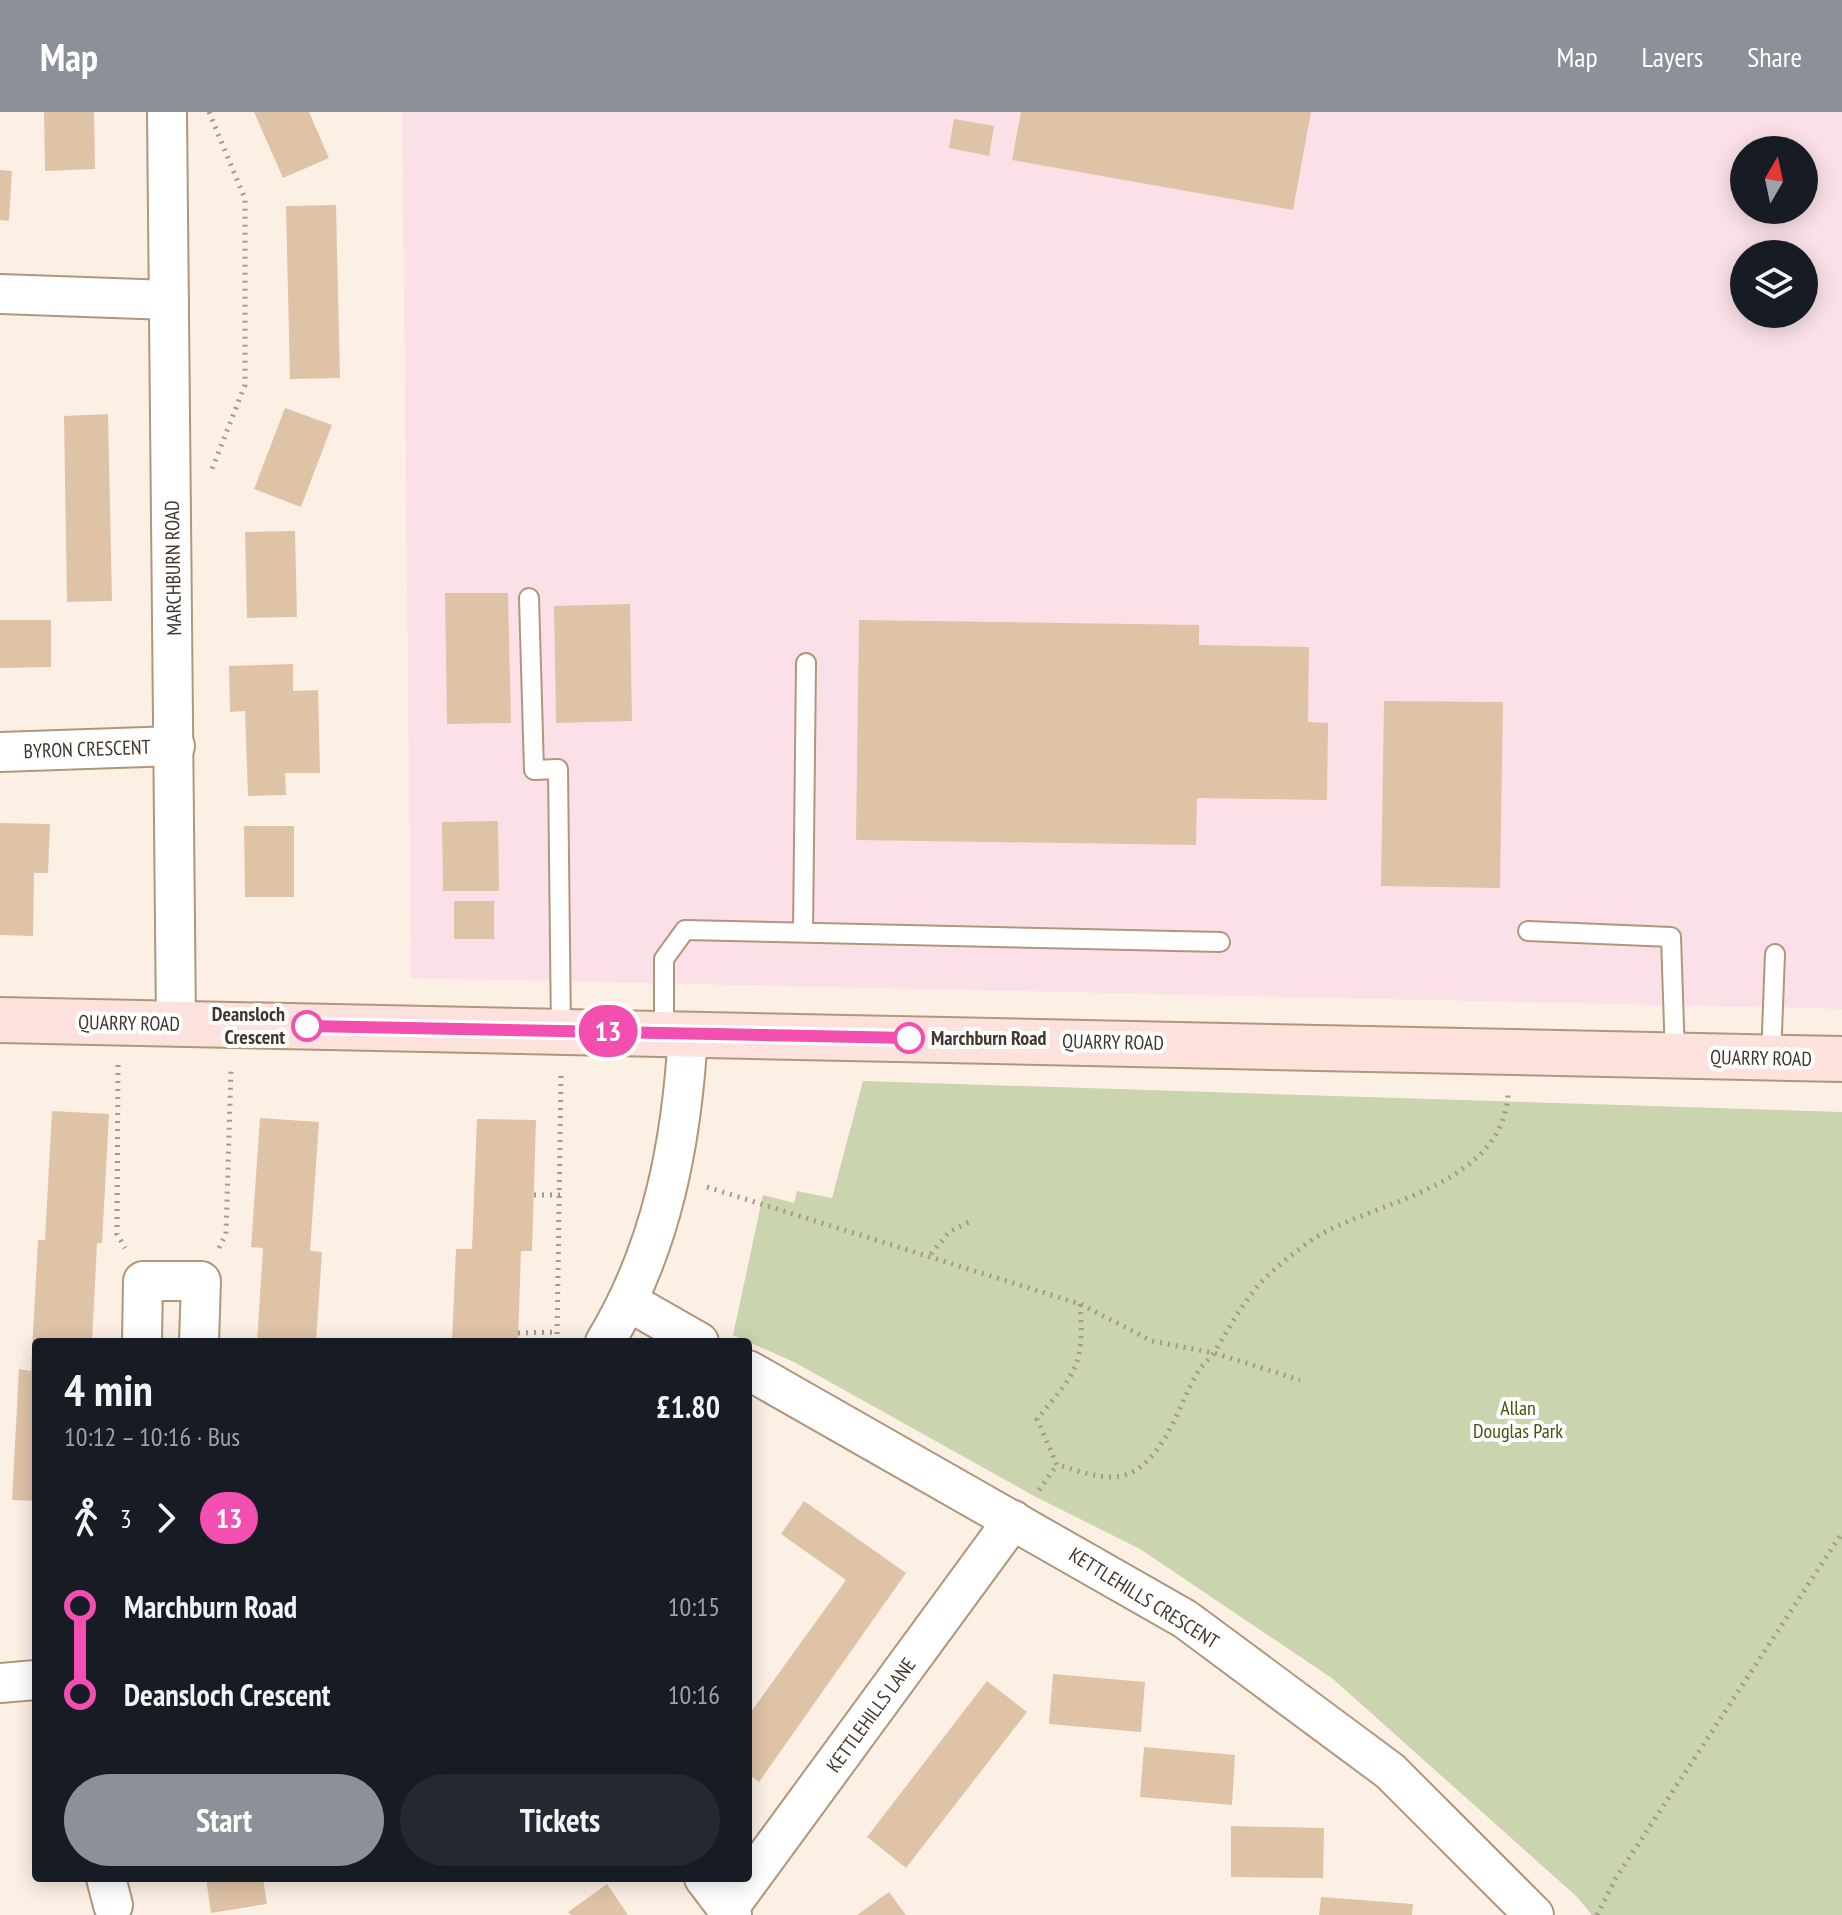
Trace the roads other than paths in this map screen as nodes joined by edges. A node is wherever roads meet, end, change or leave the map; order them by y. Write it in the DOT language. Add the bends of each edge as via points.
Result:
graph roads {
  1 [pos="167,112"];
  2 [pos="0,294"];
  3 [pos="169,300"];
  4 [pos="529,598"];
  5 [pos="806,663"];
  6 [pos="175,746"];
  7 [pos="0,752"];
  8 [pos="1528,931"];
  9 [pos="803,932"];
  10 [pos="1220,942"];
  11 [pos="1775,954"];
  12 [pos="0,1020"];
  13 [pos="176,1025"];
  14 [pos="561,1031"];
  15 [pos="676,1033"];
  16 [pos="1675,1056"];
  17 [pos="1771,1058"];
  18 [pos="1842,1059"];
  19 [pos="629,1302"];
  20 [pos="142,1338"];
  21 [pos="199,1338"];
  22 [pos="607,1338"];
  23 [pos="692,1338"];
  24 [pos="752,1372"];
  25 [pos="1013,1520"];
  26 [pos="32,1680"];
  27 [pos="0,1683"];
  28 [pos="707,1882"];
  29 [pos="752,1882"];
  30 [pos="752,1882"];
  31 [pos="730,1912"];
  32 [pos="1534,1915"];
  1 -- 3 [label="street, MARCHBURN ROAD"];
  2 -- 3 [label="street"];
  3 -- 6 [label="street, MARCHBURN ROAD"];
  4 -- 14 [label="lane" via="534,770 558,769"];
  5 -- 9 [label="lane"];
  6 -- 7 [label="street, BYRON CRESCENT"];
  6 -- 13 [label="street, MARCHBURN ROAD"];
  8 -- 16 [label="lane" via="1671,937"];
  9 -- 10 [label="lane"];
  9 -- 15 [label="lane" via="685,930 664,959"];
  11 -- 17 [label="lane"];
  12 -- 13 [label="street, QUARRY ROAD"];
  13 -- 14 [label="street, QUARRY ROAD"];
  14 -- 15 [label="street, QUARRY ROAD"];
  15 -- 16 [label="street, QUARRY ROAD"];
  15 -- 19 [label="street" via="684,1108 671,1176"];
  16 -- 17 [label="street, QUARRY ROAD"];
  17 -- 18 [label="street, QUARRY ROAD"];
  19 -- 22 [label="street"];
  19 -- 23 [label="street"];
  20 -- 21 [label="street" via="143,1281 201,1281"];
  24 -- 25 [label="street, KETTLEHILLS CRESCENT"];
  25 -- 30 [label="street, KETTLEHILLS LANE"];
  25 -- 32 [label="street, KETTLEHILLS CRESCENT" via="1185,1619 1390,1771"];
  26 -- 27 [label="street"];
  28 -- 31 [label="street"];
  29 -- 31 [label="street, KETTLEHILLS LANE"];
}
